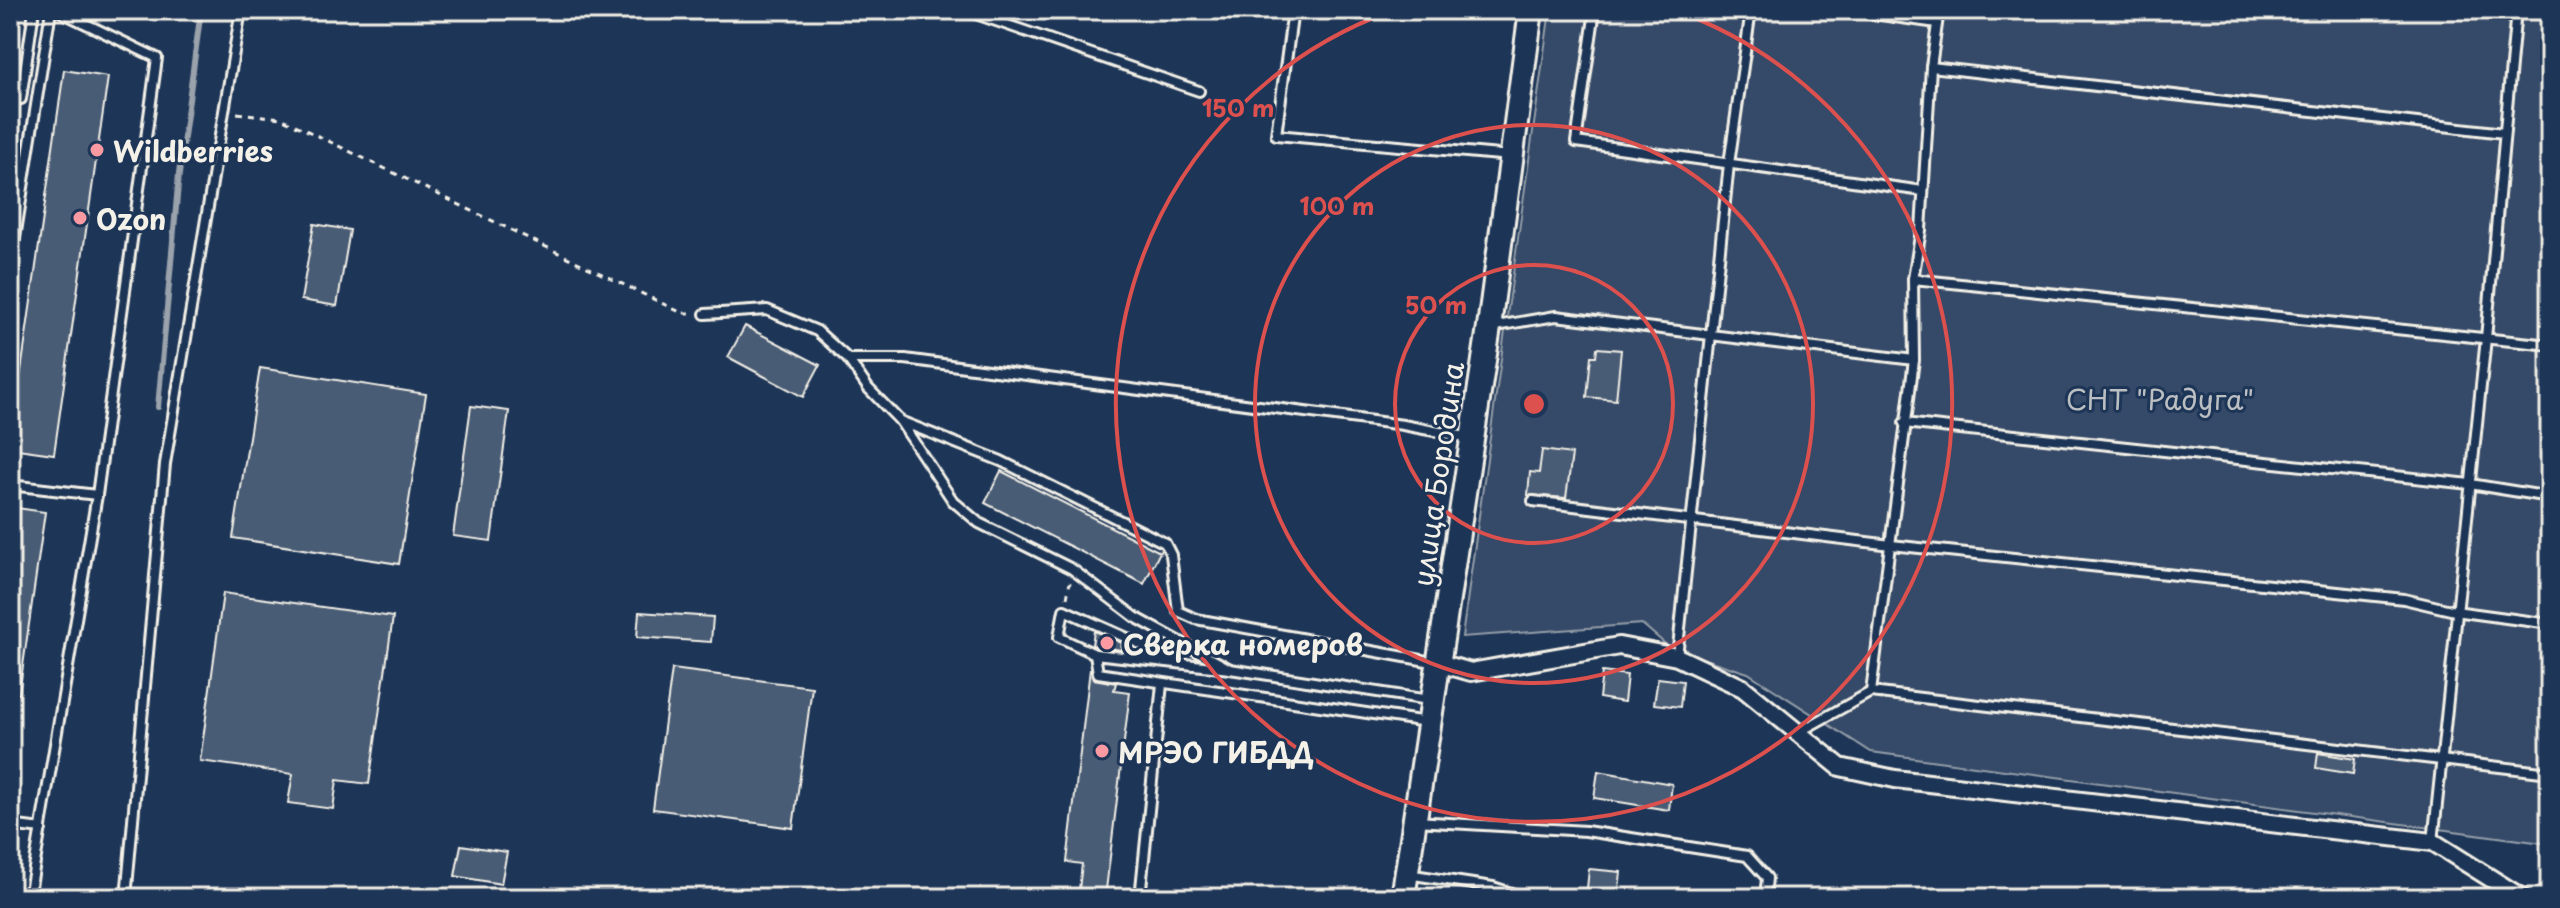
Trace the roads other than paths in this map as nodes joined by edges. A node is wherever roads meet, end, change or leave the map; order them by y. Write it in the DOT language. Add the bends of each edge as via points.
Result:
graph roads {
  1 [pos="34,10"];
  2 [pos="51,10"];
  3 [pos="57,10"];
  4 [pos="241,10"];
  5 [pos="964,10"];
  6 [pos="1293,10"];
  7 [pos="1531,10"];
  8 [pos="1595,10"];
  9 [pos="1751,10"];
  10 [pos="1845,10"];
  11 [pos="1939,10"];
  12 [pos="2516,10"];
  13 [pos="1937,23"];
  14 [pos="1931,67"];
  15 [pos="1199,91"];
  16 [pos="10,102"];
  17 [pos="2504,133"];
  18 [pos="1512,156"];
  19 [pos="1729,164"];
  20 [pos="1923,191"];
  21 [pos="10,270"];
  22 [pos="1913,279"];
  23 [pos="705,314"];
  24 [pos="1489,327"];
  25 [pos="1712,335"];
  26 [pos="2486,338"];
  27 [pos="2550,345"];
  28 [pos="848,359"];
  29 [pos="1914,360"];
  30 [pos="900,421"];
  31 [pos="1904,423"];
  32 [pos="1471,438"];
  33 [pos="2470,484"];
  34 [pos="10,485"];
  35 [pos="97,495"];
  36 [pos="2550,497"];
  37 [pos="1533,501"];
  38 [pos="1694,523"];
  39 [pos="1891,545"];
  40 [pos="2455,611"];
  41 [pos="2550,624"];
  42 [pos="1095,654"];
  43 [pos="1677,657"];
  44 [pos="1180,662"];
  45 [pos="1439,663"];
  46 [pos="1230,669"];
  47 [pos="1162,684"];
  48 [pos="1871,692"];
  49 [pos="1429,711"];
  50 [pos="1796,733"];
  51 [pos="2441,759"];
  52 [pos="2550,773"];
  53 [pos="1414,821"];
  54 [pos="10,825"];
  55 [pos="41,829"];
  56 [pos="2433,842"];
  57 [pos="1407,874"];
  58 [pos="29,898"];
  59 [pos="126,898"];
  60 [pos="1140,898"];
  61 [pos="1403,898"];
  62 [pos="1526,898"];
  63 [pos="1765,898"];
  64 [pos="2522,898"];
  1 -- 16 [label="lane" via="21,99"];
  2 -- 21 [label="lane"];
  3 -- 35 [label="lane" via="157,58"];
  4 -- 59 [label="lane" via="165,464"];
  5 -- 15 [label="lane"];
  6 -- 18 [label="lane" via="1276,135"];
  7 -- 18 [label="main road, улица Бородина"];
  8 -- 19 [label="lane" via="1576,142"];
  9 -- 19 [label="lane"];
  10 -- 13 [label="lane"];
  11 -- 13 [label="lane"];
  12 -- 17 [label="lane"];
  13 -- 14 [label="lane"];
  14 -- 17 [label="lane"];
  14 -- 20 [label="lane"];
  17 -- 26 [label="lane"];
  18 -- 24 [label="main road, улица Бородина"];
  19 -- 20 [label="lane"];
  19 -- 25 [label="lane"];
  20 -- 22 [label="lane"];
  22 -- 26 [label="lane"];
  22 -- 29 [label="lane"];
  23 -- 28 [label="lane" via="767,310 817,331"];
  24 -- 25 [label="lane" via="1556,316"];
  24 -- 32 [label="main road, улица Бородина"];
  25 -- 29 [label="lane"];
  25 -- 38 [label="lane"];
  26 -- 27 [label="lane"];
  26 -- 33 [label="lane"];
  28 -- 30 [label="lane"];
  28 -- 32 [label="lane" via="905,359"];
  29 -- 31 [label="lane"];
  30 -- 45 [label="lane" via="1001,461 1165,543 1178,611 1196,619"];
  30 -- 46 [label="lane" via="953,501 979,523 1072,569 1135,617"];
  31 -- 33 [label="lane"];
  31 -- 39 [label="lane"];
  32 -- 45 [label="main road, улица Бородина"];
  33 -- 36 [label="lane"];
  33 -- 40 [label="lane"];
  34 -- 35 [label="lane"];
  35 -- 55 [label="lane"];
  37 -- 38 [label="lane"];
  38 -- 39 [label="lane"];
  38 -- 43 [label="lane"];
  39 -- 40 [label="lane" via="2404,599"];
  39 -- 48 [label="lane"];
  40 -- 41 [label="lane"];
  40 -- 51 [label="lane"];
  42 -- 44 [label="lane"];
  42 -- 44 [label="lane" via="1059,637 1064,610"];
  42 -- 47 [label="lane" via="1098,673"];
  43 -- 45 [label="street" via="1619,646 1471,672"];
  43 -- 50 [label="street" via="1743,688"];
  44 -- 46 [label="lane"];
  45 -- 49 [label="main road, улица Бородина"];
  46 -- 49 [label="lane"];
  47 -- 49 [label="lane"];
  47 -- 60 [label="lane"];
  48 -- 50 [label="lane"];
  48 -- 51 [label="lane"];
  49 -- 53 [label="main road, улица Бородина"];
  50 -- 56 [label="street" via="1840,767 1895,779"];
  51 -- 52 [label="lane"];
  51 -- 56 [label="lane"];
  53 -- 57 [label="main road, улица Бородина"];
  53 -- 63 [label="lane" via="1586,831 1747,856 1767,878"];
  54 -- 55 [label="lane"];
  55 -- 58 [label="lane"];
  56 -- 64 [label="street"];
  57 -- 61 [label="main road, улица Бородина"];
  57 -- 62 [label="lane" via="1493,887"];
}
